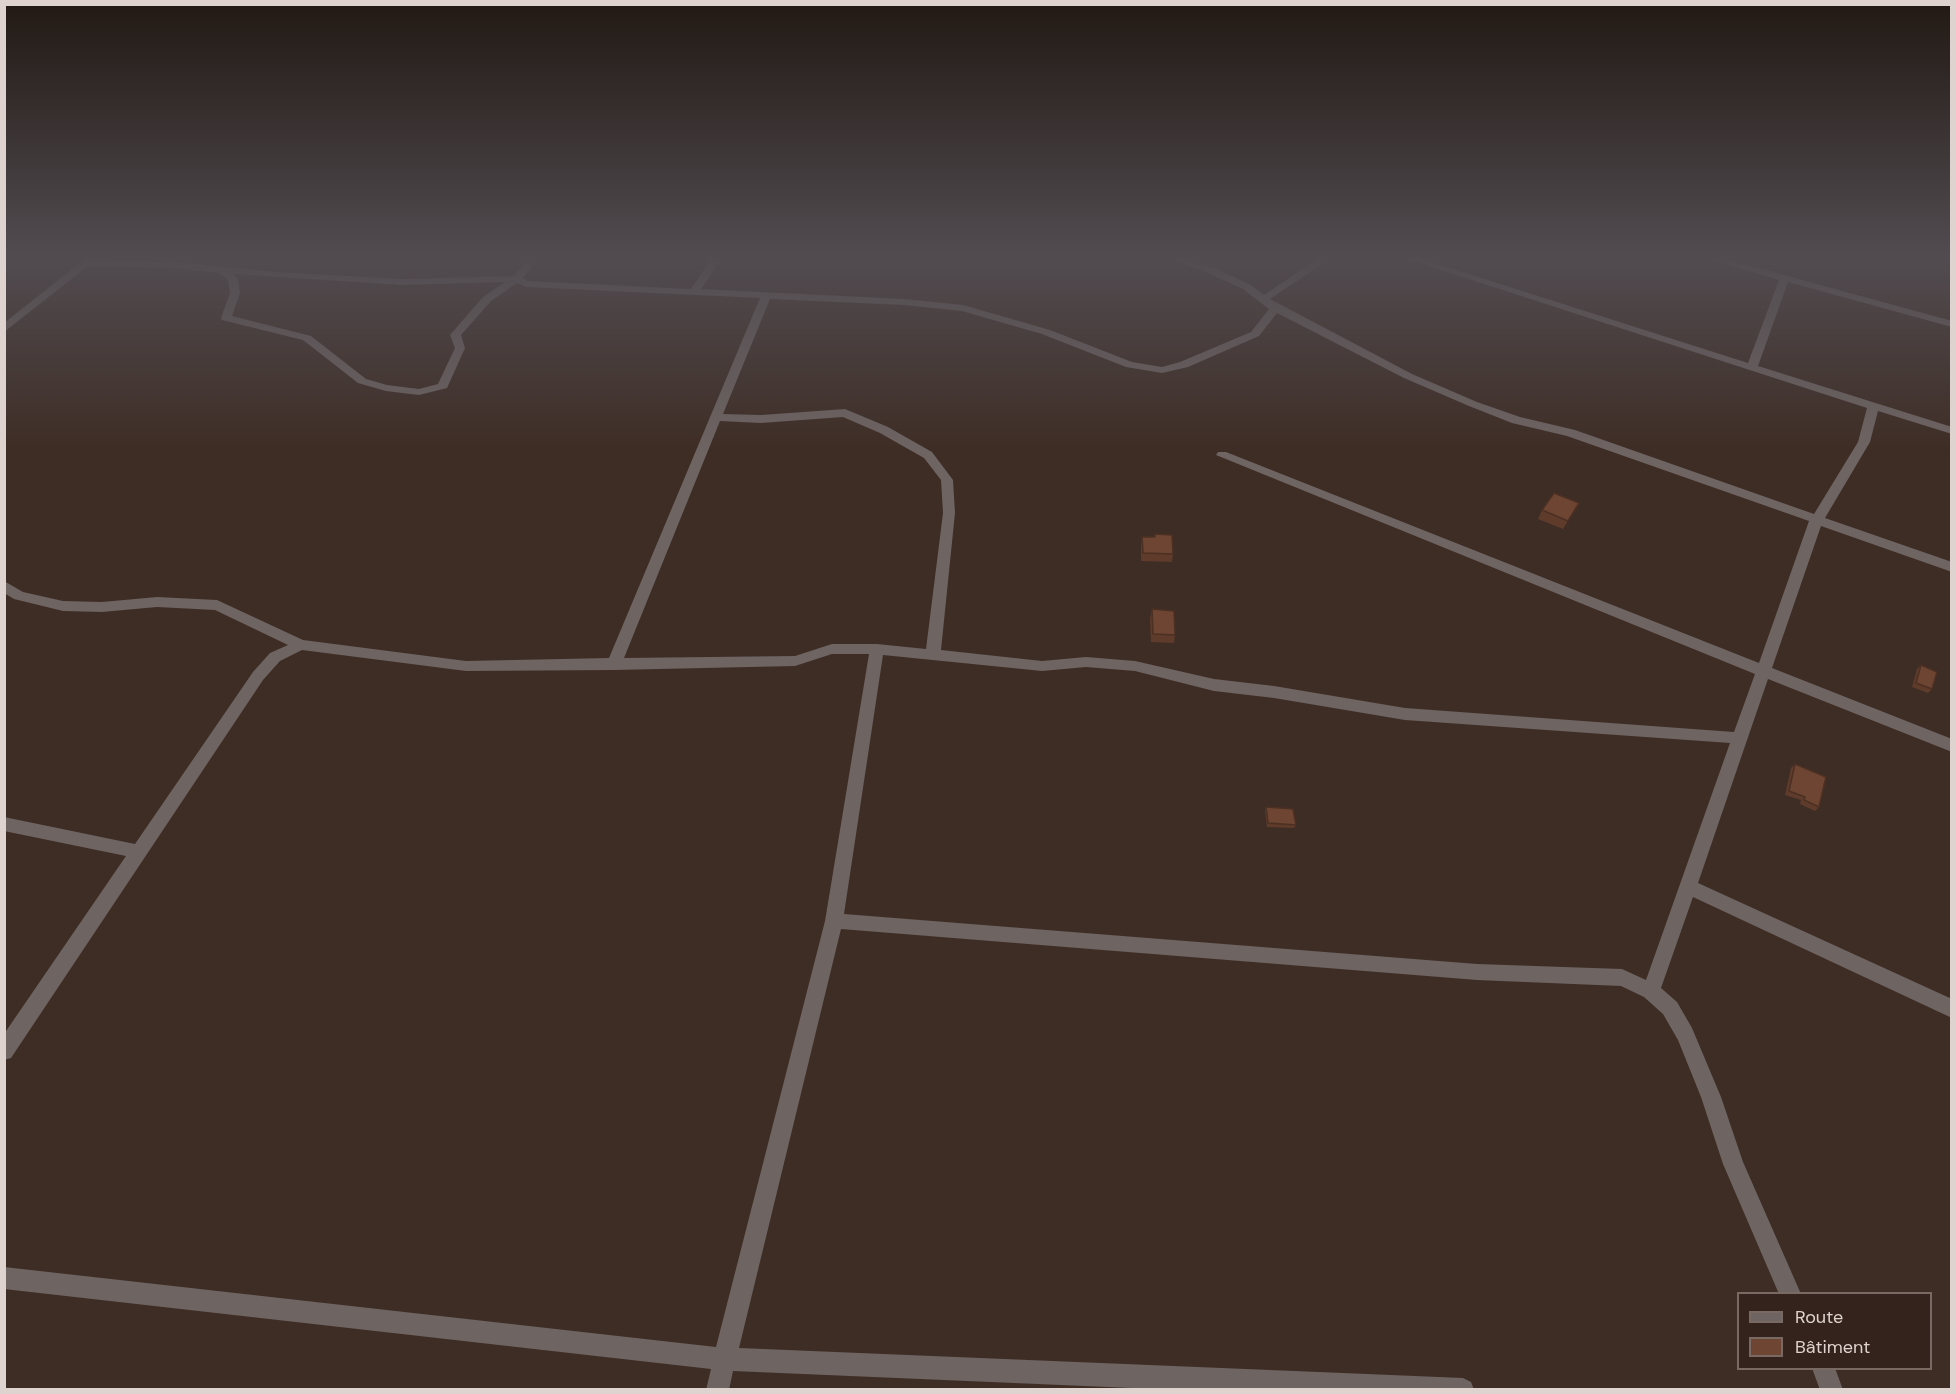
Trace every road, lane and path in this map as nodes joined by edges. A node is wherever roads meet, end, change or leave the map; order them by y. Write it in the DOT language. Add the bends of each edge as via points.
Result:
graph roads {
  1 [pos="246,323"];
  2 [pos="466,323"];
  3 [pos="755,323"];
  4 [pos="1015,323"];
  5 [pos="1263,323"];
  6 [pos="1304,323"];
  7 [pos="1612,323"];
  8 [pos="1768,323"];
  9 [pos="1752,368"];
  10 [pos="1873,406"];
  11 [pos="716,417"];
  12 [pos="1952,431"];
  13 [pos="1222,455"];
  14 [pos="1816,521"];
  15 [pos="1952,567"];
  16 [pos="4,585"];
  17 [pos="301,645"];
  18 [pos="877,649"];
  19 [pos="933,655"];
  20 [pos="614,665"];
  21 [pos="1762,671"];
  22 [pos="1738,738"];
  23 [pos="1952,746"];
  24 [pos="4,824"];
  25 [pos="140,852"];
  26 [pos="1687,886"];
  27 [pos="834,921"];
  28 [pos="1651,991"];
  29 [pos="1952,1009"];
  30 [pos="4,1051"];
  31 [pos="4,1278"];
  32 [pos="1790,1292"];
  33 [pos="724,1359"];
  34 [pos="1824,1370"];
  35 [pos="717,1389"];
  36 [pos="1463,1389"];
  37 [pos="1832,1389"];
  1 -- 2 [label="street" via="307,338 362,381 419,392 443,386 460,348 455,335"];
  3 -- 11 [label="street"];
  4 -- 5 [label="street" via="1130,365 1161,370 1184,365 1255,334"];
  6 -- 14 [label="street" via="1473,404 1516,420 1570,433"];
  7 -- 9 [label="street"];
  8 -- 9 [label="street"];
  9 -- 10 [label="street"];
  10 -- 12 [label="street"];
  10 -- 14 [label="street" via="1864,442"];
  11 -- 19 [label="street" via="845,413 928,455 947,480 949,513"];
  11 -- 20 [label="street"];
  13 -- 21 [label="street"];
  14 -- 15 [label="street"];
  14 -- 21 [label="street"];
  16 -- 17 [label="street" via="19,596 63,606 157,602 217,605"];
  17 -- 20 [label="street" via="466,666"];
  17 -- 25 [label="street" via="275,657 258,676"];
  18 -- 19 [label="street"];
  18 -- 20 [label="street" via="832,649 795,662"];
  18 -- 27 [label="street"];
  19 -- 22 [label="street" via="1042,666 1086,662 1135,666 1214,685 1406,714"];
  21 -- 22 [label="street"];
  21 -- 23 [label="street"];
  22 -- 26 [label="street"];
  24 -- 25 [label="street"];
  25 -- 30 [label="street"];
  26 -- 28 [label="street"];
  26 -- 29 [label="street"];
  27 -- 28 [label="street" via="1477,972 1622,978"];
  27 -- 33 [label="street"];
  28 -- 32 [label="street" via="1670,1008 1685,1034 1733,1164"];
  31 -- 33 [label="street"];
  33 -- 35 [label="street"];
  33 -- 36 [label="street"];
  34 -- 37 [label="street"];
}
